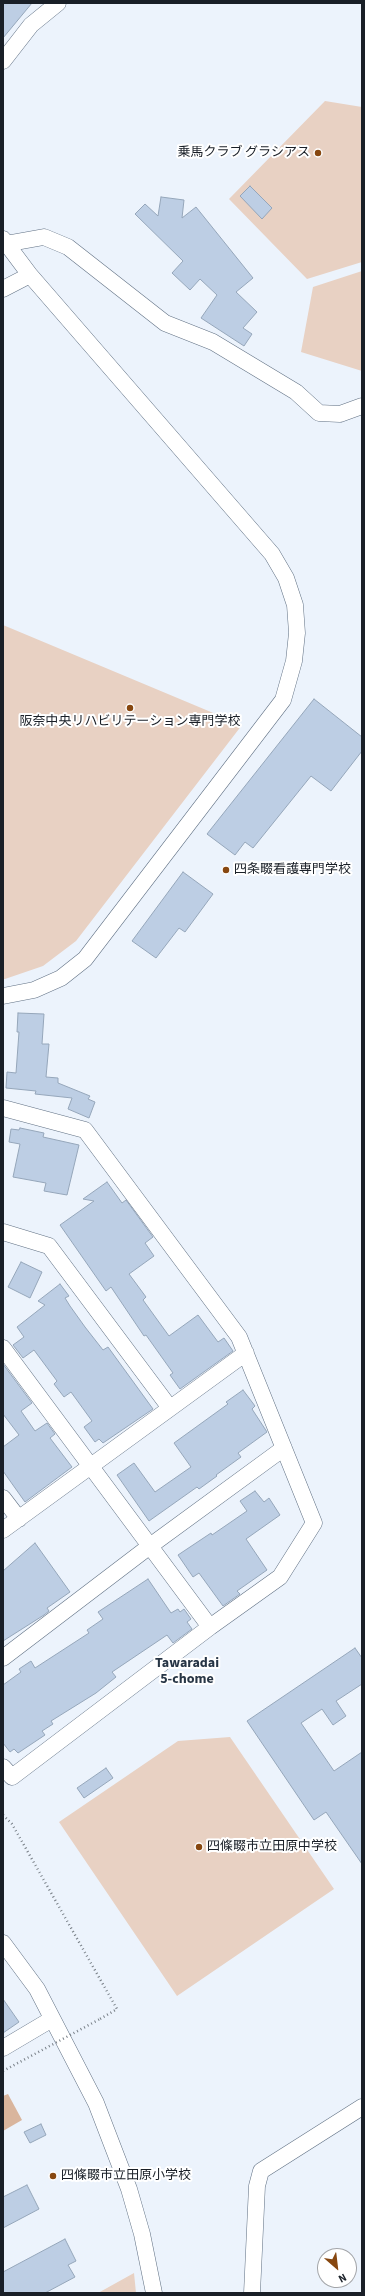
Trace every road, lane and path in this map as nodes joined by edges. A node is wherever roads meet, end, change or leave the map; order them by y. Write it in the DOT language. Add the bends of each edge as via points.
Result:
graph roads {
  1 [pos="58,3"];
  2 [pos="3,61"];
  3 [pos="4,242"];
  4 [pos="30,275"];
  5 [pos="3,289"];
  6 [pos="362,406"];
  7 [pos="3,996"];
  8 [pos="3,1108"];
  9 [pos="3,1232"];
  10 [pos="3,1348"];
  11 [pos="246,1353"];
  12 [pos="170,1408"];
  13 [pos="284,1448"];
  14 [pos="91,1465"];
  15 [pos="3,1498"];
  16 [pos="18,1519"];
  17 [pos="3,1530"];
  18 [pos="150,1546"];
  19 [pos="210,1627"];
  20 [pos="3,1658"];
  21 [pos="3,1767"];
  22 [pos="3,1815"];
  23 [pos="3,1943"];
  24 [pos="52,2019"];
  25 [pos="3,2048"];
  26 [pos="3,2070"];
  27 [pos="362,2107"];
  28 [pos="154,2293"];
  29 [pos="252,2293"];
  1 -- 2 [label="street" via="31,25"];
  3 -- 4 [label="street"];
  3 -- 6 [label="street" via="44,237 68,247 165,323 213,342 296,392 319,413 340,414"];
  4 -- 5 [label="street"];
  4 -- 7 [label="street" via="272,554 286,578 295,605 297,632 294,661 283,700 85,959 62,978 34,990"];
  8 -- 11 [label="street" via="85,1130 239,1337"];
  9 -- 12 [label="street" via="49,1246"];
  10 -- 14 [label="street"];
  11 -- 12 [label="street"];
  11 -- 13 [label="street"];
  12 -- 14 [label="street"];
  13 -- 18 [label="street"];
  13 -- 19 [label="street" via="314,1524 280,1578"];
  14 -- 16 [label="street"];
  14 -- 18 [label="street"];
  15 -- 16 [label="street"];
  16 -- 17 [label="street"];
  18 -- 19 [label="street"];
  18 -- 20 [label="street"];
  19 -- 21 [label="street" via="12,1777"];
  22 -- 26 [label="path, bridge" via="12,1824 117,2009"];
  23 -- 24 [label="street" via="37,1989"];
  24 -- 25 [label="street"];
  24 -- 28 [label="street" via="96,2103 114,2147 142,2234"];
  27 -- 29 [label="street" via="261,2171 257,2186"];
}
